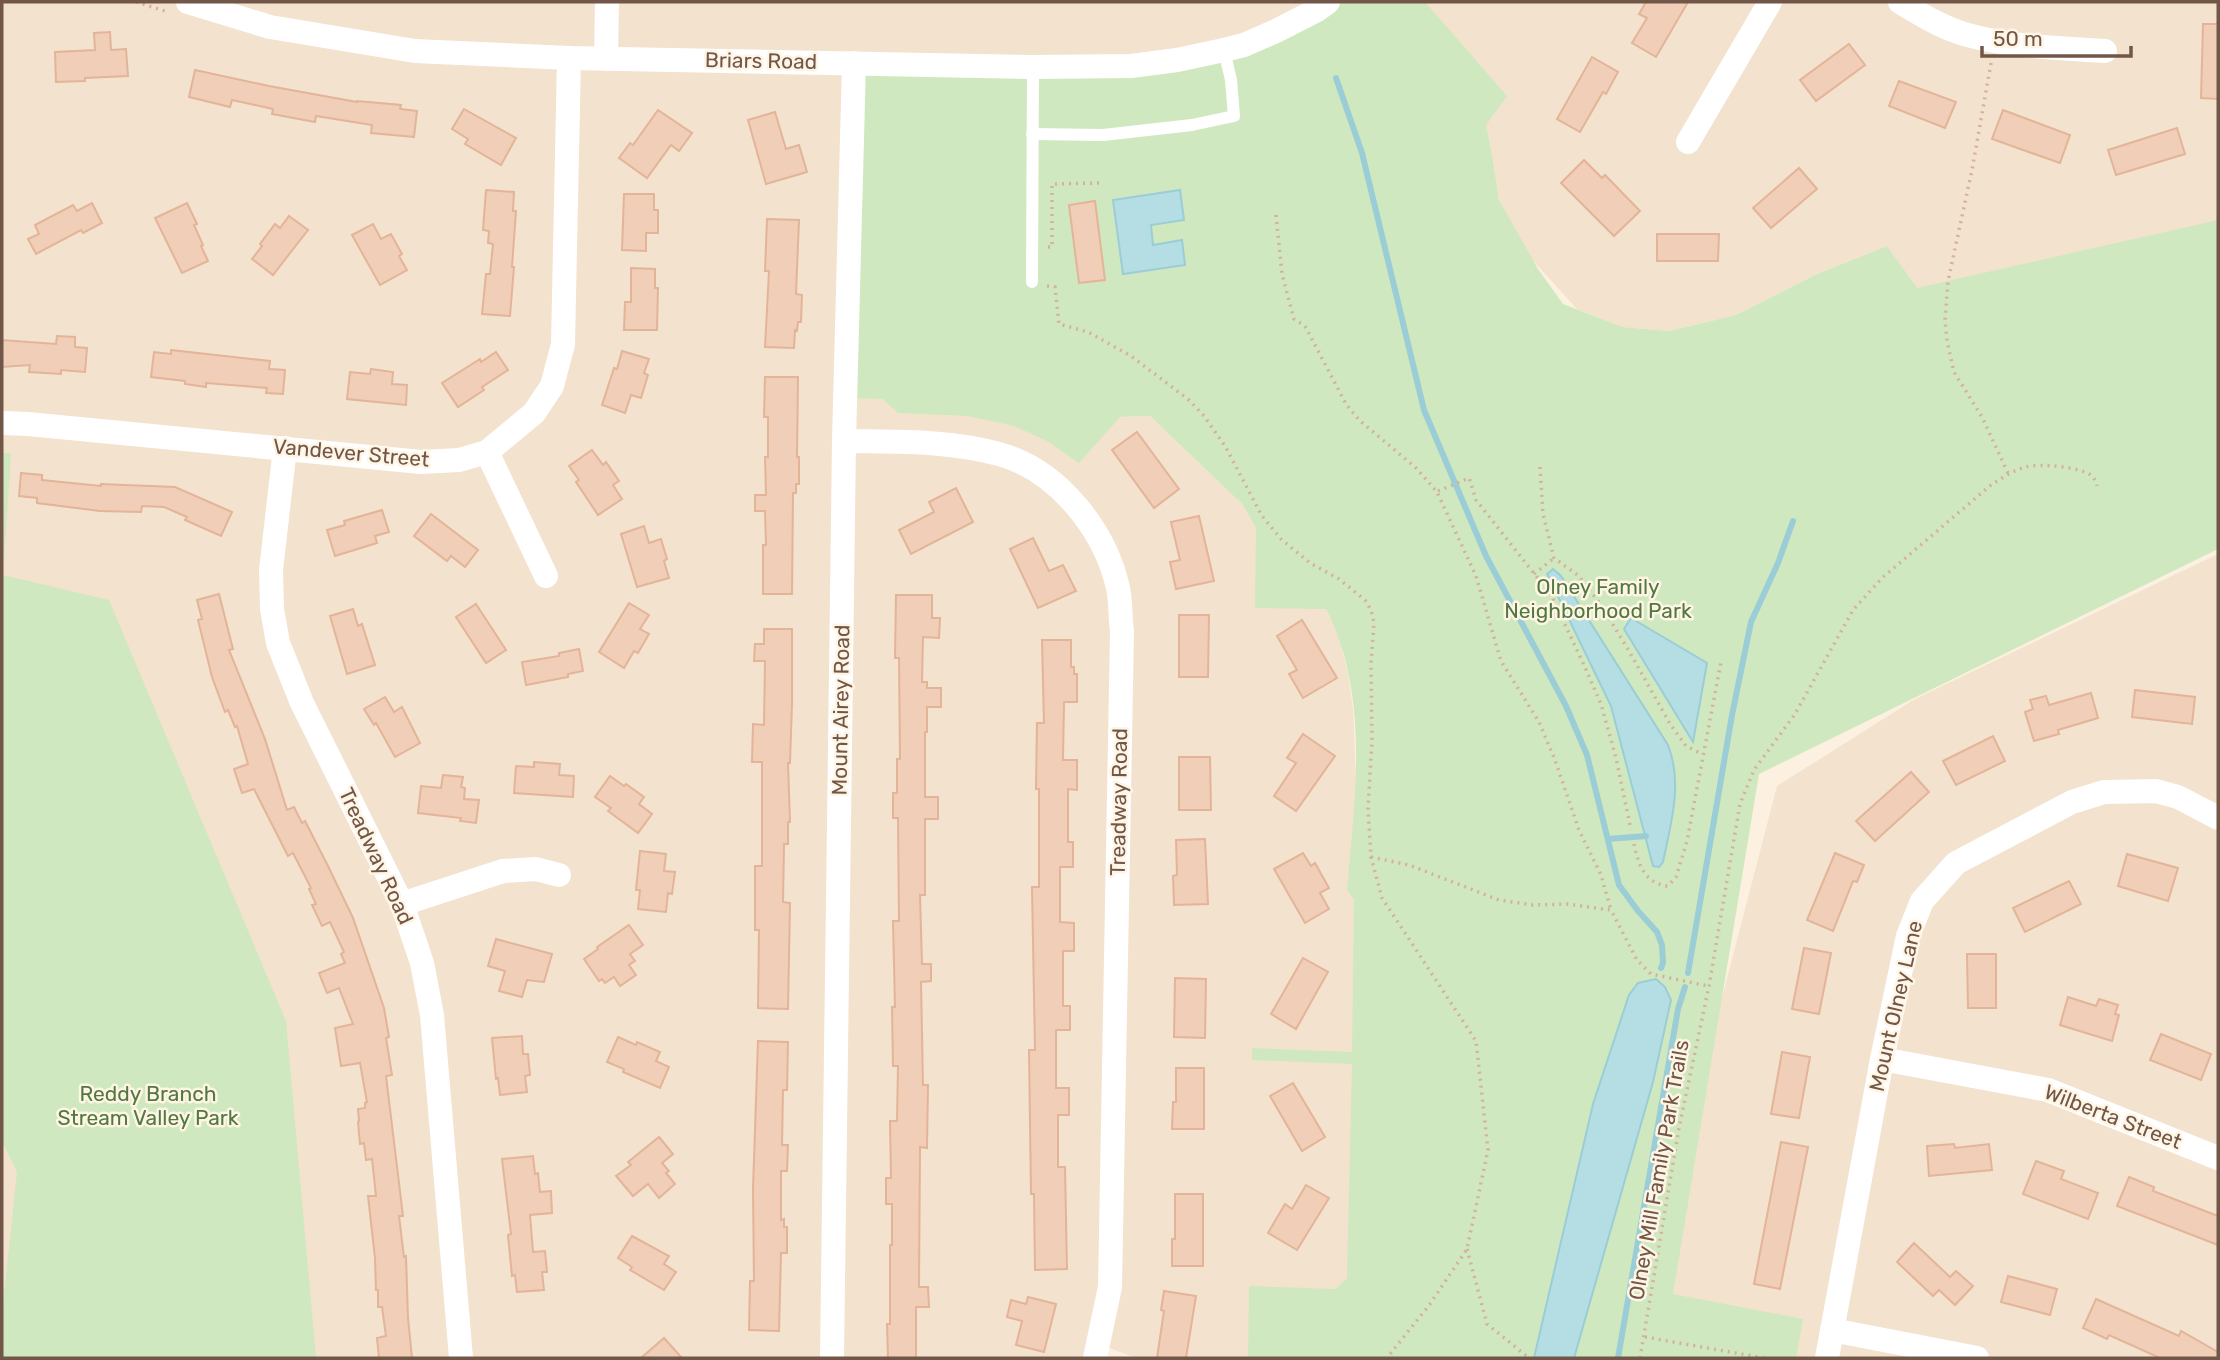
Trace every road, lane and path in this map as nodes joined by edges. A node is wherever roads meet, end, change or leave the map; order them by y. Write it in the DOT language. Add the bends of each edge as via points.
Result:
graph roads {
  1 [pos="188,2"];
  2 [pos="607,2"];
  3 [pos="1328,2"];
  4 [pos="1770,2"];
  5 [pos="1900,2"];
  6 [pos="1996,40"];
  7 [pos="1224,50"];
  8 [pos="2105,51"];
  9 [pos="569,58"];
  10 [pos="606,59"];
  11 [pos="854,62"];
  12 [pos="1033,67"];
  13 [pos="1032,134"];
  14 [pos="1688,142"];
  15 [pos="1101,183"];
  16 [pos="1276,215"];
  17 [pos="1032,247"];
  18 [pos="1032,282"];
  19 [pos="2,423"];
  20 [pos="844,440"];
  21 [pos="285,448"];
  22 [pos="487,452"];
  23 [pos="1540,467"];
  24 [pos="2008,473"];
  25 [pos="2097,486"];
  26 [pos="1437,492"];
  27 [pos="1554,558"];
  28 [pos="1534,574"];
  29 [pos="546,576"];
  30 [pos="1721,662"];
  31 [pos="1702,754"];
  32 [pos="2218,818"];
  33 [pos="1631,830"];
  34 [pos="1634,844"];
  35 [pos="1371,857"];
  36 [pos="559,875"];
  37 [pos="402,904"];
  38 [pos="1611,910"];
  39 [pos="1709,986"];
  40 [pos="1882,1059"];
  41 [pos="2218,1158"];
  42 [pos="1467,1249"];
  43 [pos="1832,1330"];
  44 [pos="1645,1337"];
  45 [pos="461,1358"];
  46 [pos="832,1358"];
  47 [pos="1095,1358"];
  48 [pos="1387,1358"];
  49 [pos="1529,1358"];
  50 [pos="1640,1358"];
  51 [pos="1764,1358"];
  52 [pos="1827,1358"];
  53 [pos="1977,1358"];
  1 -- 9 [label="street, Briars Road" via="270,27 415,51"];
  2 -- 10 [label="street"];
  3 -- 7 [label="street, Briars Road" via="1276,32"];
  4 -- 14 [label="street"];
  5 -- 6 [label="street" via="1963,34"];
  6 -- 8 [label="street"];
  6 -- 24 [label="path" via="1948,281 1945,320 1954,372"];
  7 -- 12 [label="street, Briars Road" via="1131,66"];
  7 -- 13 [label="lane" via="1234,116 1103,135"];
  9 -- 10 [label="street, Briars Road"];
  9 -- 22 [label="street, Vandever Street" via="563,344 552,386 534,413"];
  10 -- 11 [label="street, Briars Road"];
  11 -- 12 [label="street, Briars Road"];
  11 -- 20 [label="street, Mount Airey Road"];
  12 -- 13 [label="lane"];
  13 -- 17 [label="lane"];
  15 -- 17 [label="path" via="1052,184 1052,247"];
  16 -- 26 [label="path" via="1282,274 1294,319 1304,326 1359,420"];
  17 -- 18 [label="lane"];
  18 -- 35 [label="path" via="1055,287 1059,324 1088,332 1131,356 1189,400 1225,446 1262,516 1281,539 1339,579 1371,610"];
  19 -- 21 [label="street, Vandever Street"];
  20 -- 46 [label="street, Mount Airey Road"];
  20 -- 47 [label="street, Treadway Road" via="968,447 1024,463 1047,477 1082,512 1118,589 1122,631 1110,1287"];
  21 -- 22 [label="street, Vandever Street" via="421,462 459,460"];
  21 -- 37 [label="street, Treadway Road" via="271,570 278,643 302,703"];
  22 -- 29 [label="street"];
  23 -- 27 [label="path" via="1542,514"];
  24 -- 25 [label="path, Olney Mill Family Park Trails" via="2046,465 2092,476"];
  24 -- 39 [label="path, Olney Mill Family Park Trails" via="1891,570 1853,610 1795,714 1754,770 1740,804"];
  26 -- 28 [label="path" via="1469,478 1476,500"];
  26 -- 38 [label="path" via="1476,576 1501,661 1539,722 1555,760"];
  27 -- 28 [label="path"];
  27 -- 31 [label="path" via="1580,576 1670,724 1686,746"];
  28 -- 33 [label="path" via="1550,595 1601,704"];
  30 -- 31 [label="path"];
  31 -- 34 [label="path" via="1687,841 1676,877 1668,886 1649,879"];
  32 -- 40 [label="street, Mount Olney Lane" via="2156,791 2104,792 2072,802 1956,863 1922,901 1908,936"];
  35 -- 38 [label="path" via="1409,865 1499,900"];
  35 -- 42 [label="path" via="1382,898 1476,1041 1489,1150"];
  36 -- 37 [label="street" via="536,869 503,871"];
  37 -- 45 [label="street, Treadway Road" via="422,963 432,1015"];
  38 -- 39 [label="path" via="1637,960 1651,974"];
  39 -- 44 [label="path, Olney Mill Family Park Trails" via="1679,1128"];
  40 -- 41 [label="street, Wilberta Street" via="2048,1090"];
  40 -- 43 [label="street, Mount Olney Lane"];
  42 -- 48 [label="path"];
  42 -- 49 [label="path" via="1487,1324"];
  43 -- 52 [label="street, Mount Olney Lane"];
  43 -- 53 [label="street"];
  44 -- 50 [label="path, Olney Mill Family Park Trails"];
  44 -- 51 [label="path"];
}
